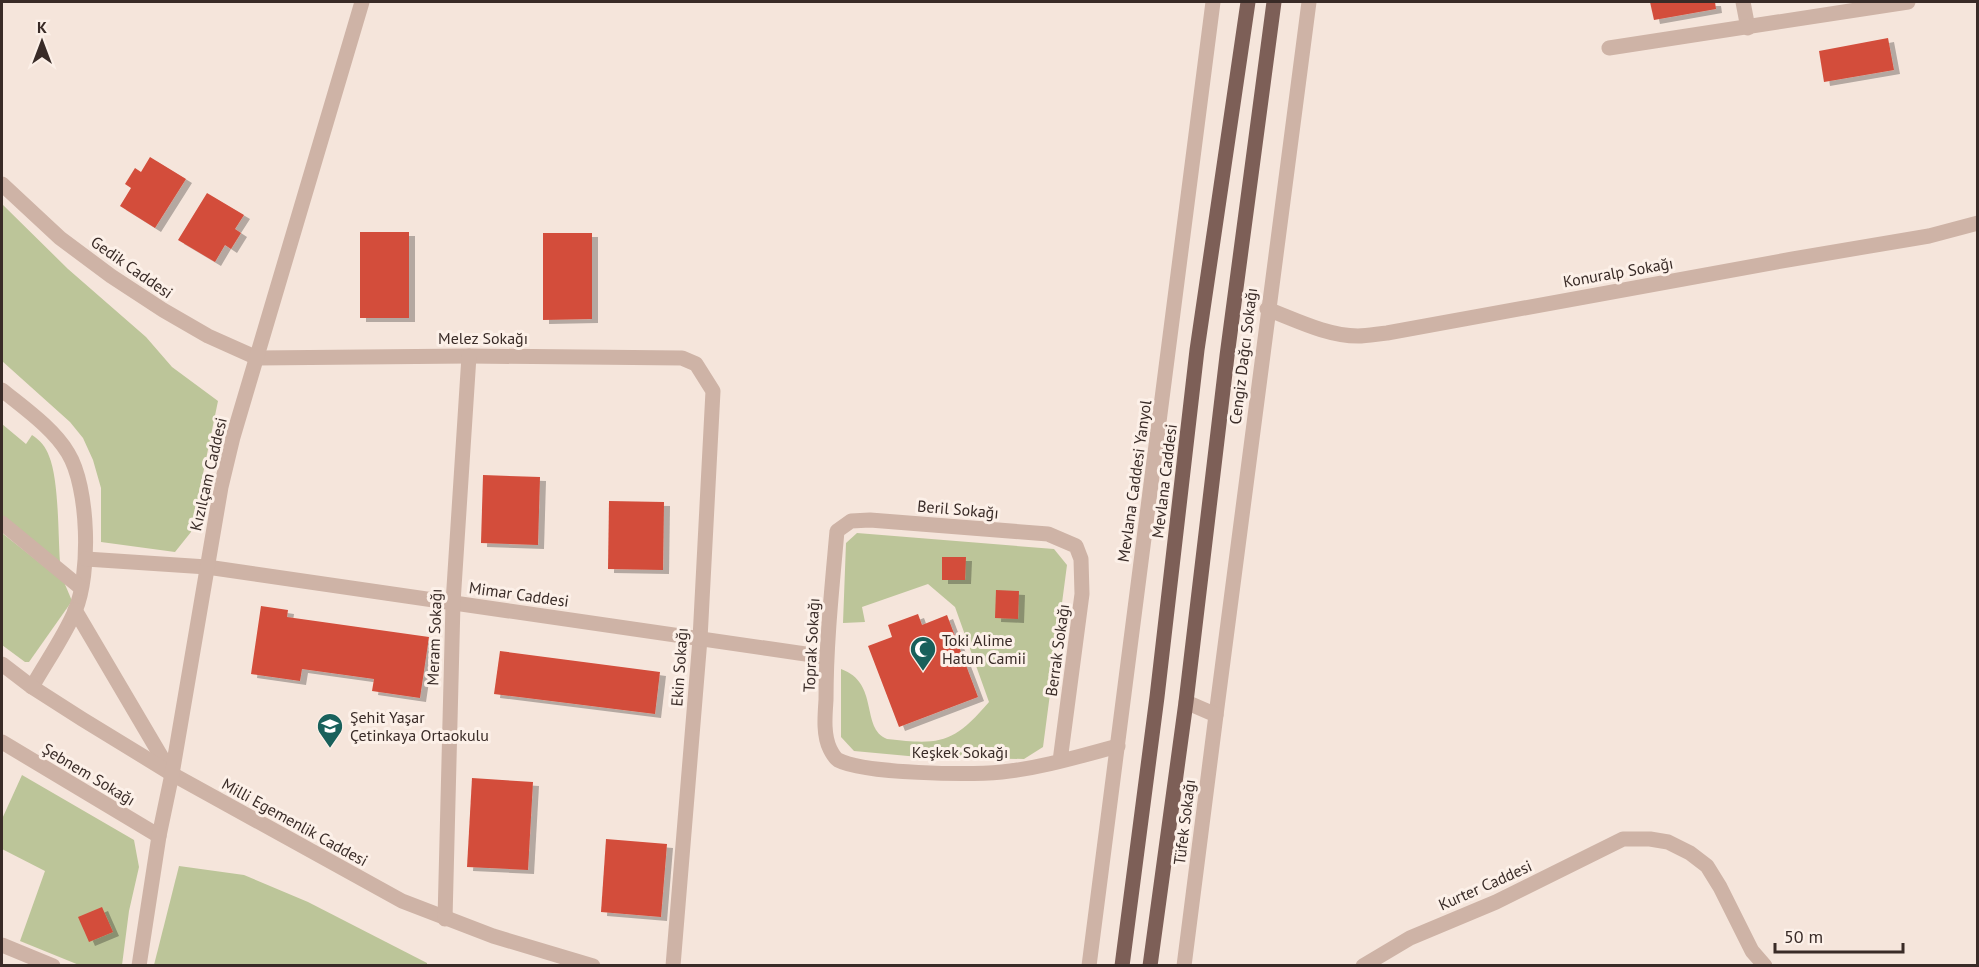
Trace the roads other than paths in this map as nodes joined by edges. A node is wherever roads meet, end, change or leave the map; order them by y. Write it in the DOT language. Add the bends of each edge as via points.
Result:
graph roads {
  1 [pos="362,2"];
  2 [pos="1214,2"];
  3 [pos="1248,2"];
  4 [pos="1274,2"];
  5 [pos="1309,2"];
  6 [pos="1743,2"];
  7 [pos="1908,2"];
  8 [pos="1748,28"];
  9 [pos="1609,48"];
  10 [pos="2,184"];
  11 [pos="1977,223"];
  12 [pos="1267,309"];
  13 [pos="469,356"];
  14 [pos="257,358"];
  15 [pos="703,373"];
  16 [pos="2,390"];
  17 [pos="2,523"];
  18 [pos="837,531"];
  19 [pos="1076,546"];
  20 [pos="86,559"];
  21 [pos="207,567"];
  22 [pos="81,588"];
  23 [pos="453,603"];
  24 [pos="75,610"];
  25 [pos="700,639"];
  26 [pos="826,657"];
  27 [pos="2,664"];
  28 [pos="32,687"];
  29 [pos="1186,702"];
  30 [pos="1216,715"];
  31 [pos="2,742"];
  32 [pos="1118,746"];
  33 [pos="837,759"];
  34 [pos="1060,761"];
  35 [pos="172,774"];
  36 [pos="159,836"];
  37 [pos="445,919"];
  38 [pos="2,945"];
  39 [pos="53,966"];
  40 [pos="139,966"];
  41 [pos="592,966"];
  42 [pos="672,966"];
  43 [pos="1089,966"];
  44 [pos="1122,966"];
  45 [pos="1150,966"];
  46 [pos="1184,966"];
  47 [pos="1363,966"];
  48 [pos="1765,966"];
  1 -- 14 [label="street, Kızılçam Caddesi"];
  2 -- 32 [label="street, Mevlana Caddesi Yanyol"];
  3 -- 44 [label="main road, Mevlana Caddesi" via="1197,350"];
  4 -- 29 [label="main road"];
  5 -- 12 [label="street, Cengiz Dağcı Sokağı"];
  6 -- 8 [label="street"];
  7 -- 8 [label="street"];
  8 -- 9 [label="street"];
  10 -- 14 [label="street, Gedik Caddesi" via="60,238 111,276 208,336"];
  11 -- 12 [label="street, Konuralp Sokağı" via="1929,236 1359,336 1340,335"];
  12 -- 30 [label="street, Cengiz Dağcı Sokağı"];
  13 -- 14 [label="street, Melez Sokağı"];
  13 -- 15 [label="street, Melez Sokağı" via="681,358 696,364"];
  13 -- 23 [label="street, Meram Sokağı"];
  14 -- 21 [label="street, Kızılçam Caddesi" via="221,487"];
  15 -- 25 [label="street, Ekin Sokağı" via="713,392"];
  16 -- 20 [label="street" via="68,453 83,508"];
  17 -- 22 [label="street"];
  18 -- 19 [label="street, Beril Sokağı" via="851,521 870,520 1048,534"];
  18 -- 26 [label="street, Toprak Sokağı"];
  19 -- 34 [label="street, Berrak Sokağı" via="1081,559 1082,594"];
  20 -- 21 [label="street, Mimar Caddesi"];
  20 -- 22 [label="street"];
  21 -- 23 [label="street, Mimar Caddesi"];
  21 -- 35 [label="street, Kızılçam Caddesi"];
  22 -- 24 [label="street"];
  23 -- 25 [label="street, Mimar Caddesi"];
  23 -- 37 [label="street, Meram Sokağı"];
  24 -- 28 [label="street"];
  24 -- 35 [label="street"];
  25 -- 26 [label="street, Mimar Caddesi"];
  25 -- 42 [label="street, Ekin Sokağı"];
  26 -- 33 [label="street, Toprak Sokağı" via="827,737"];
  27 -- 28 [label="street, Milli Egemenlik Caddesi"];
  28 -- 35 [label="street, Milli Egemenlik Caddesi"];
  29 -- 30 [label="street"];
  29 -- 45 [label="main road"];
  30 -- 46 [label="street, Tüfek Sokağı"];
  31 -- 36 [label="street, Şebnem Sokağı"];
  32 -- 34 [label="street, Keşkek Sokağı"];
  32 -- 43 [label="street, Mevlana Caddesi Yanyol"];
  33 -- 34 [label="street, Keşkek Sokağı" via="861,766 956,773 1001,772"];
  35 -- 36 [label="street, Kızılçam Caddesi"];
  35 -- 37 [label="street, Milli Egemenlik Caddesi" via="402,902"];
  36 -- 40 [label="street, Kızılçam Caddesi"];
  37 -- 41 [label="street, Milli Egemenlik Caddesi"];
  38 -- 39 [label="street"];
  47 -- 48 [label="street, Kurter Caddesi" via="1410,938 1506,897 1623,839 1650,838 1668,842 1707,866 1752,951"];
}
